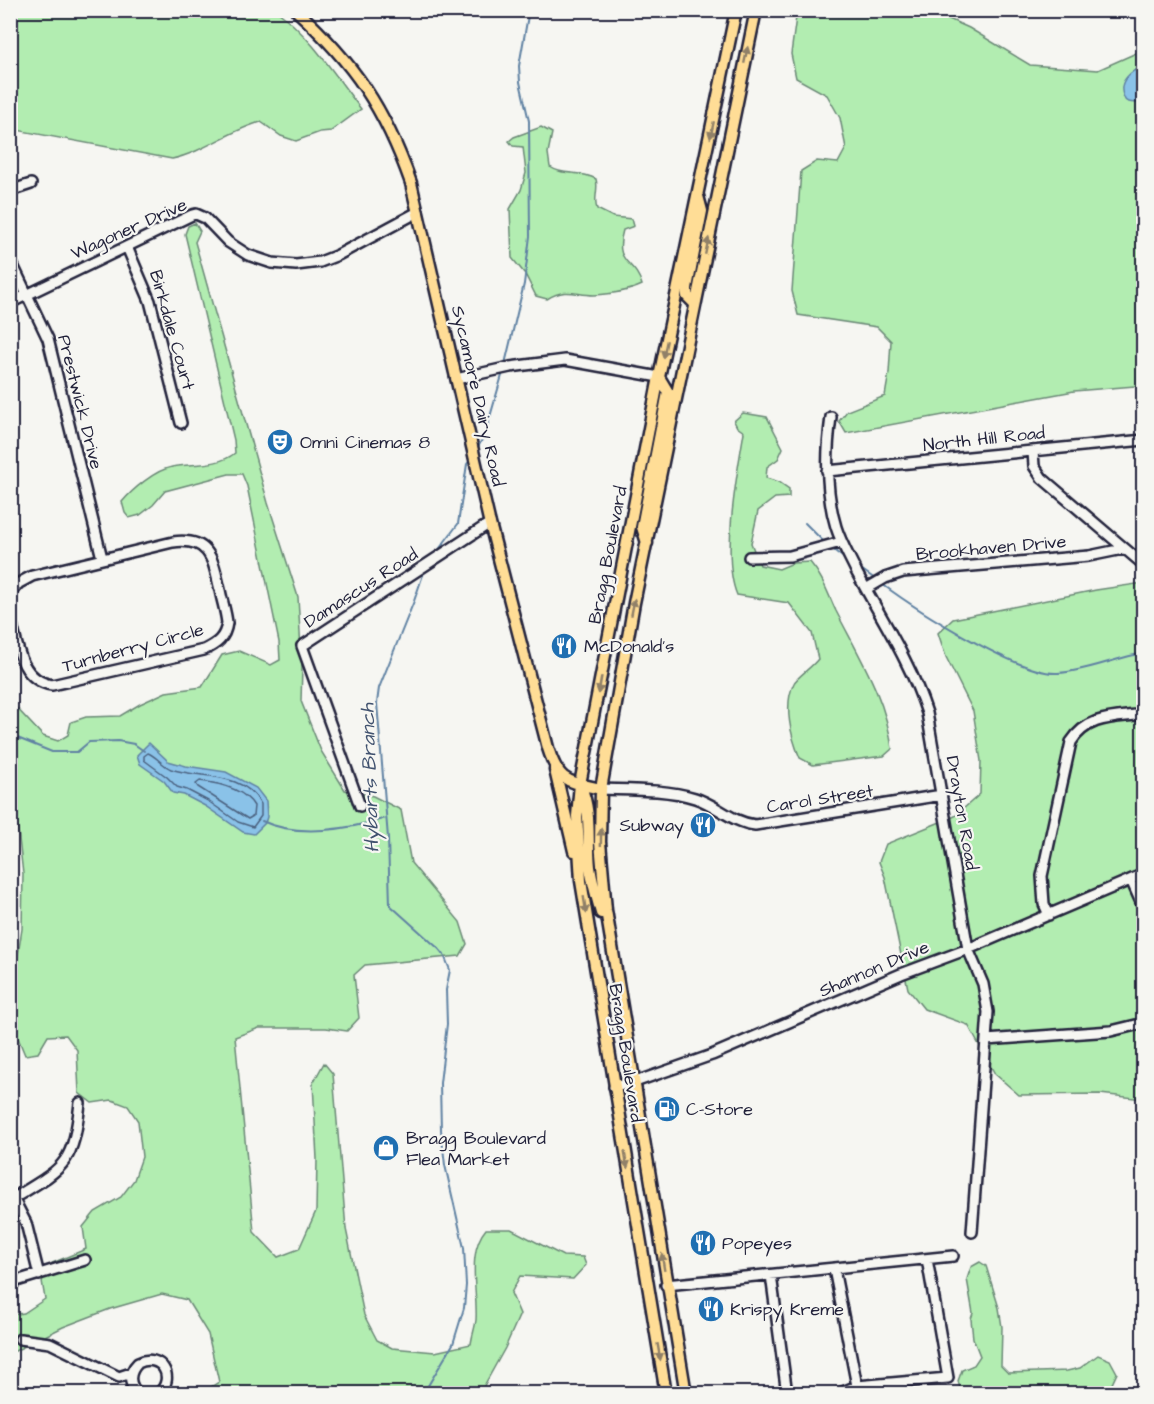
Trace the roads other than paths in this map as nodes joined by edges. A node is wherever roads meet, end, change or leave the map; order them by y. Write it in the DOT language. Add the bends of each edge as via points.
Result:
graph roads {
  1 [pos="296,10"];
  2 [pos="736,10"];
  3 [pos="756,10"];
  4 [pos="31,184"];
  5 [pos="10,192"];
  6 [pos="698,196"];
  7 [pos="418,212"];
  8 [pos="127,247"];
  9 [pos="10,259"];
  10 [pos="27,294"];
  11 [pos="10,303"];
  12 [pos="694,303"];
  13 [pos="659,377"];
  14 [pos="456,379"];
  15 [pos="831,417"];
  16 [pos="181,423"];
  17 [pos="1143,440"];
  18 [pos="1033,451"];
  19 [pos="827,471"];
  20 [pos="490,523"];
  21 [pos="841,542"];
  22 [pos="647,543"];
  23 [pos="1123,549"];
  24 [pos="749,557"];
  25 [pos="102,558"];
  26 [pos="1143,565"];
  27 [pos="866,589"];
  28 [pos="10,594"];
  29 [pos="10,616"];
  30 [pos="14,643"];
  31 [pos="1143,714"];
  32 [pos="555,770"];
  33 [pos="580,784"];
  34 [pos="601,789"];
  35 [pos="942,795"];
  36 [pos="360,807"];
  37 [pos="1143,874"];
  38 [pos="1131,880"];
  39 [pos="581,881"];
  40 [pos="1143,909"];
  41 [pos="1049,915"];
  42 [pos="968,949"];
  43 [pos="613,953"];
  44 [pos="1143,1023"];
  45 [pos="986,1040"];
  46 [pos="634,1082"];
  47 [pos="614,1087"];
  48 [pos="80,1103"];
  49 [pos="12,1196"];
  50 [pos="972,1232"];
  51 [pos="953,1256"];
  52 [pos="927,1259"];
  53 [pos="85,1260"];
  54 [pos="834,1269"];
  55 [pos="39,1275"];
  56 [pos="771,1275"];
  57 [pos="10,1283"];
  58 [pos="666,1285"];
  59 [pos="20,1339"];
  60 [pos="131,1373"];
  61 [pos="857,1386"];
  62 [pos="139,1394"];
  63 [pos="158,1394"];
  64 [pos="666,1394"];
  65 [pos="686,1394"];
  66 [pos="787,1394"];
  67 [pos="838,1394"];
  1 -- 7 [label="main road, Sycamore Dairy Road" via="340,53 371,96 403,160"];
  2 -- 6 [label="main road, Bragg Boulevard, one-way"];
  12 -- 3 [label="main road, Bragg Boulevard, one-way"];
  4 -- 5 [label="street"];
  6 -- 12 [label="main road" via="702,211 687,288 687,296"];
  6 -- 13 [label="main road, Bragg Boulevard, one-way"];
  7 -- 8 [label="street, Wagoner Drive" via="338,255 310,263 286,265 258,260 228,242 196,214"];
  7 -- 14 [label="main road, Sycamore Dairy Road"];
  8 -- 10 [label="street, Wagoner Drive"];
  8 -- 16 [label="street, Birkdale Court" via="150,301"];
  9 -- 10 [label="street, Prestwick Drive"];
  10 -- 11 [label="street, Wagoner Drive"];
  10 -- 25 [label="street, Prestwick Drive" via="48,339"];
  12 -- 22 [label="main road, Bragg Boulevard"];
  13 -- 14 [label="street" via="560,360"];
  13 -- 22 [label="main road" via="668,392 642,527"];
  13 -- 33 [label="main road, Bragg Boulevard, one-way"];
  14 -- 20 [label="main road, Sycamore Dairy Road"];
  15 -- 19 [label="street, Drayton Road"];
  17 -- 18 [label="street, North Hill Road"];
  18 -- 19 [label="street, North Hill Road"];
  18 -- 23 [label="street" via="1038,475"];
  19 -- 21 [label="street, Drayton Road" via="831,509"];
  20 -- 32 [label="main road, Sycamore Dairy Road"];
  20 -- 36 [label="street, Damascus Road" via="302,646"];
  21 -- 24 [label="street" via="790,556"];
  21 -- 27 [label="street, Drayton Road"];
  34 -- 22 [label="main road, Bragg Boulevard, one-way"];
  23 -- 26 [label="street"];
  23 -- 27 [label="street, Brookhaven Drive" via="1089,556 903,572"];
  25 -- 28 [label="street, Turnberry Circle" via="32,576 19,582"];
  25 -- 30 [label="street, Turnberry Circle" via="178,541 201,546 211,556 227,618 223,636 204,650 56,685 42,683 30,675"];
  27 -- 35 [label="street, Drayton Road" via="923,699"];
  29 -- 30 [label="street, Turnberry Circle"];
  31 -- 41 [label="street" via="1091,723 1071,742 1042,876"];
  32 -- 33 [label="main road"];
  32 -- 39 [label="main road, Sycamore Dairy Road"];
  33 -- 34 [label="main road"];
  33 -- 39 [label="main road, Bragg Boulevard" via="577,816"];
  33 -- 43 [label="main road" via="589,814 590,867"];
  34 -- 35 [label="street, Carol Street" via="685,795 712,805 741,823 755,825"];
  43 -- 34 [label="main road, Bragg Boulevard, one-way" via="600,842"];
  35 -- 42 [label="street, Drayton Road"];
  37 -- 38 [label="street, Shannon Drive"];
  38 -- 40 [label="street"];
  38 -- 41 [label="street, Shannon Drive"];
  39 -- 47 [label="main road, Bragg Boulevard, one-way"];
  41 -- 42 [label="street, Shannon Drive"];
  42 -- 45 [label="street, Drayton Road" via="986,993"];
  42 -- 46 [label="street, Shannon Drive" via="712,1055"];
  43 -- 46 [label="main road, Bragg Boulevard"];
  44 -- 45 [label="street" via="1111,1031"];
  45 -- 50 [label="street, Drayton Road"];
  46 -- 47 [label="street, Shannon Drive"];
  58 -- 46 [label="main road, Bragg Boulevard, one-way"];
  47 -- 64 [label="main road, Bragg Boulevard, one-way"];
  48 -- 49 [label="street" via="75,1140 67,1158 55,1172"];
  49 -- 55 [label="street" via="28,1230"];
  51 -- 52 [label="street"];
  52 -- 54 [label="street"];
  52 -- 61 [label="street" via="948,1378"];
  53 -- 55 [label="street"];
  54 -- 56 [label="street"];
  54 -- 61 [label="street"];
  55 -- 57 [label="street"];
  56 -- 58 [label="street"];
  56 -- 66 [label="street"];
  58 -- 65 [label="main road, Bragg Boulevard"];
  59 -- 60 [label="street" via="50,1343 119,1377"];
  60 -- 62 [label="street" via="132,1385"];
  60 -- 63 [label="street" via="144,1360 156,1361 166,1375 165,1386"];
  61 -- 67 [label="street"];
}
